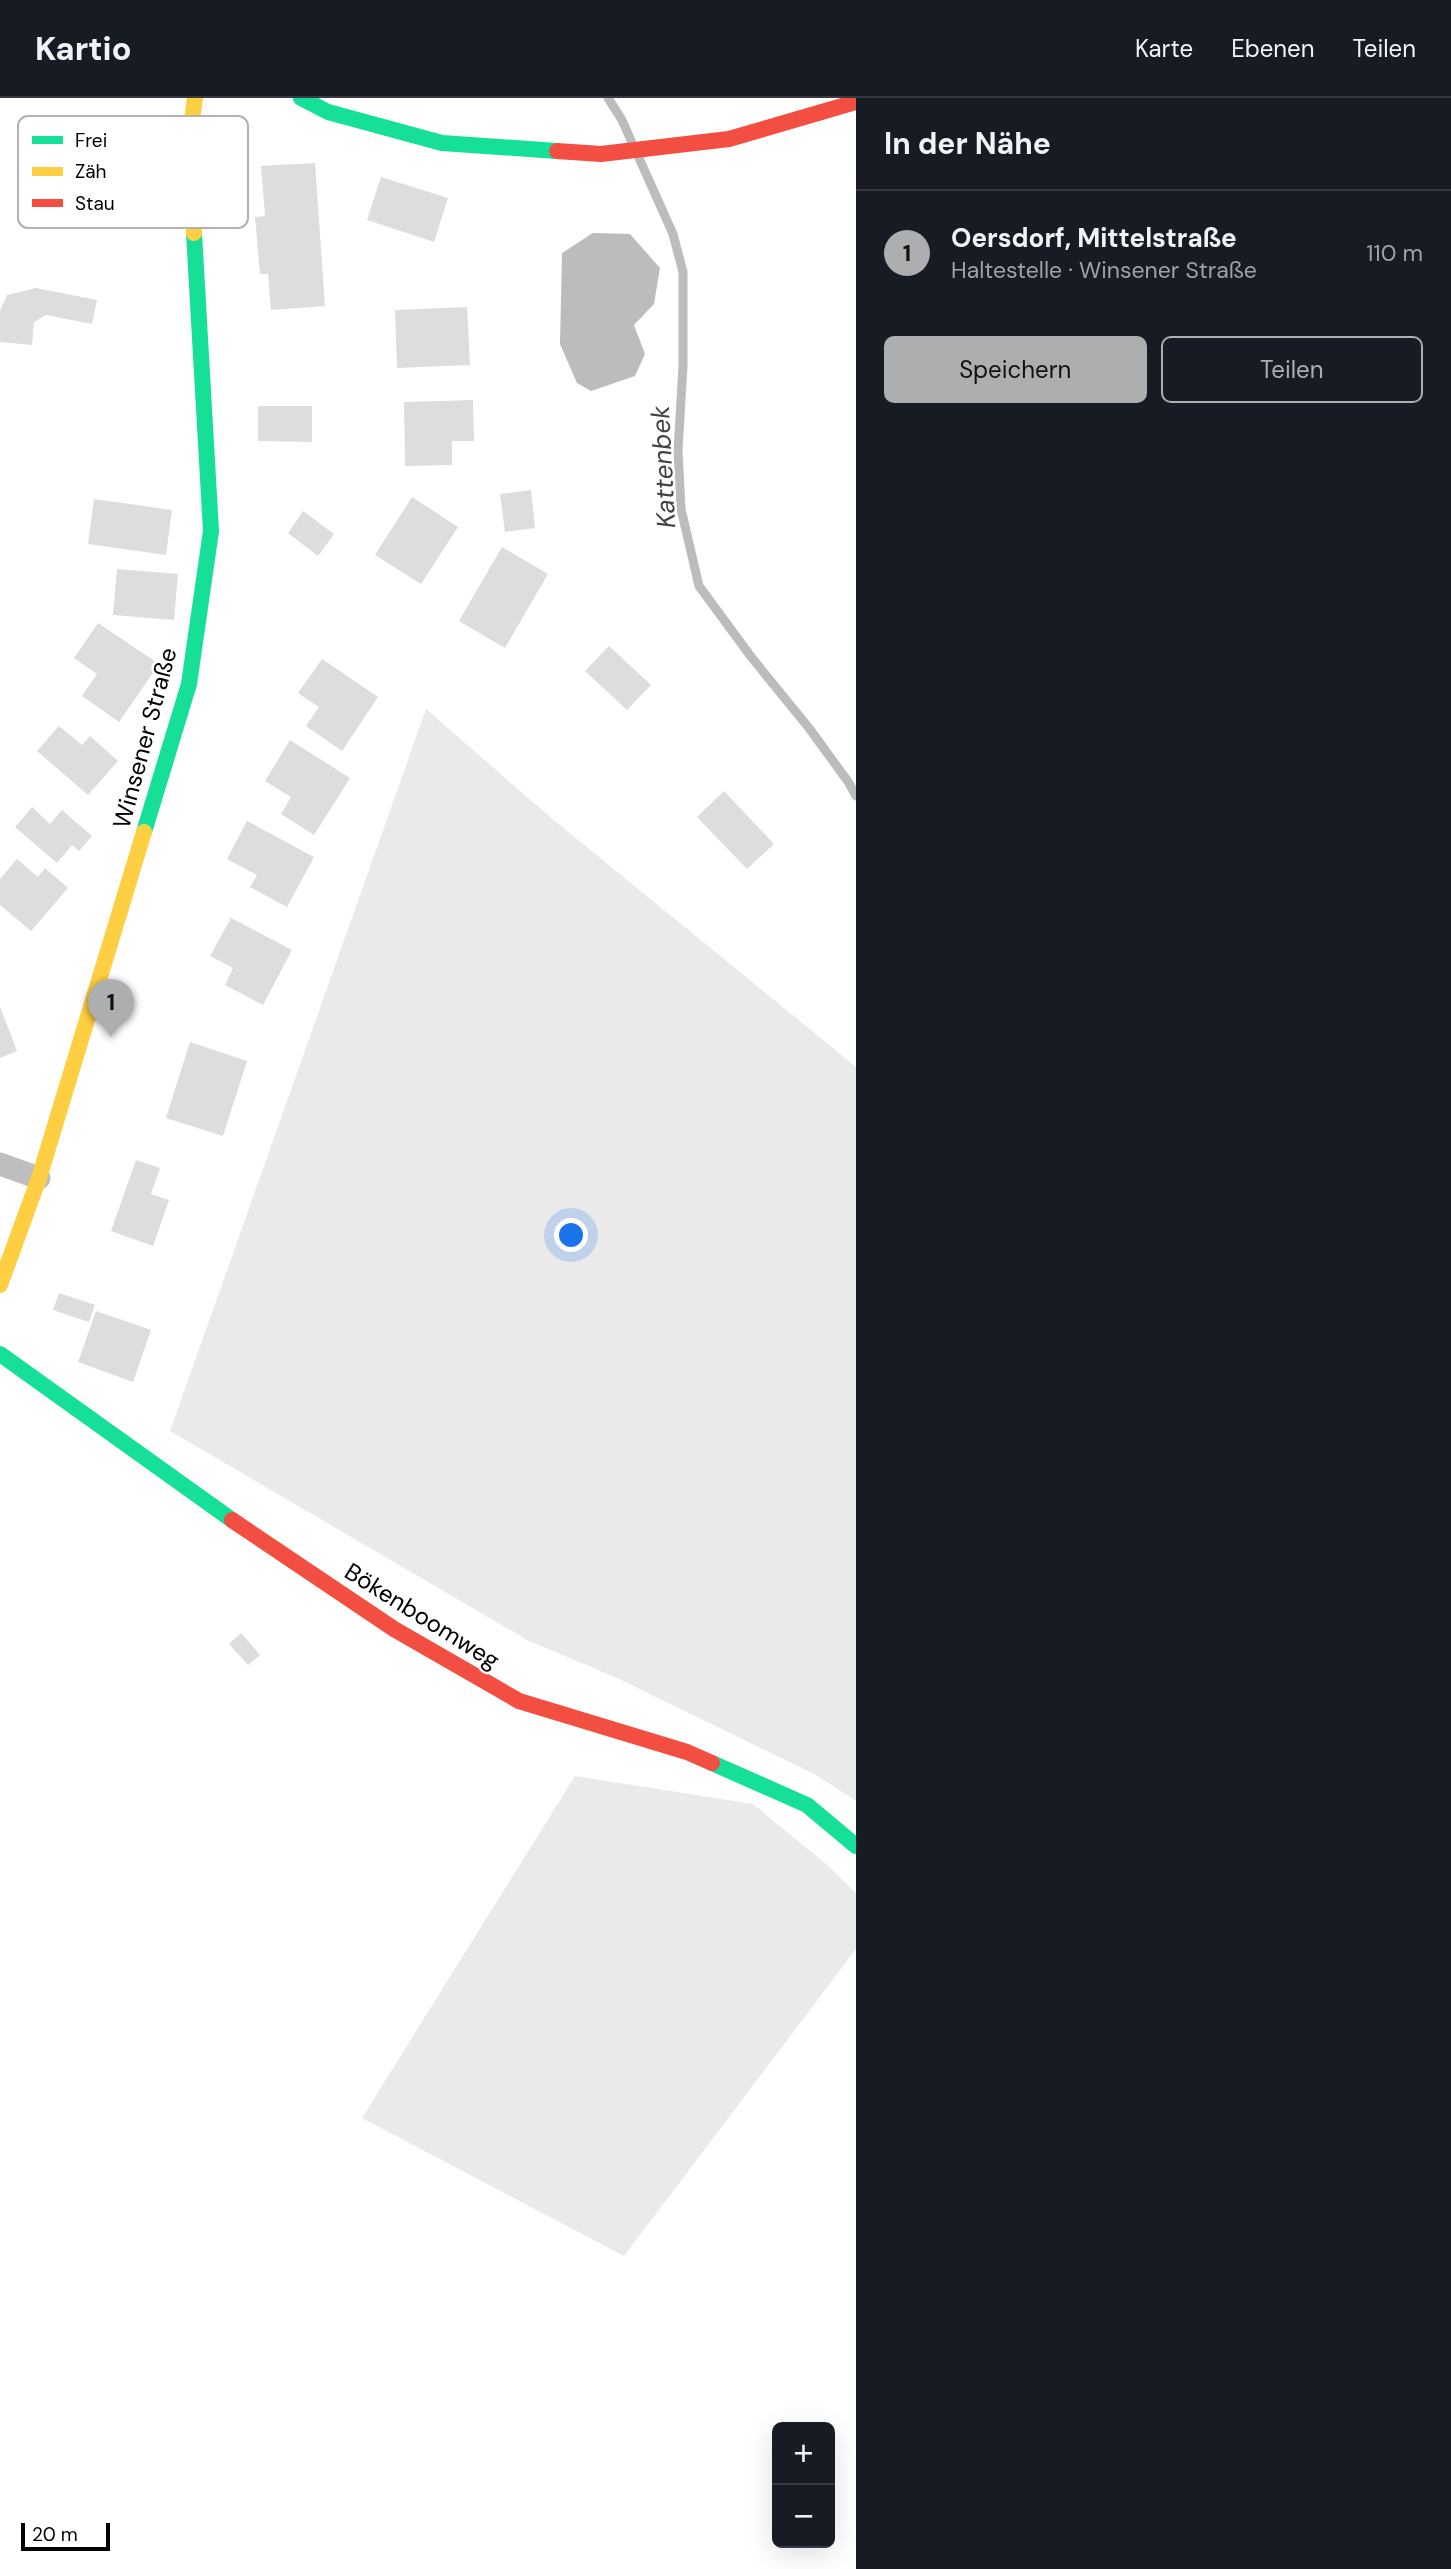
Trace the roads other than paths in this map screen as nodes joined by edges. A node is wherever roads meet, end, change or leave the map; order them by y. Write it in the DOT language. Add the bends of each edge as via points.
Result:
graph roads {
  1 [pos="195,98"];
  2 [pos="301,98"];
  3 [pos="856,102"];
  4 [pos="193,116"];
  5 [pos="194,228"];
  6 [pos="0,1164"];
  7 [pos="38,1178"];
  8 [pos="0,1285"];
  9 [pos="0,1354"];
  10 [pos="856,1846"];
  1 -- 4 [label="street, Winsener Straße"];
  2 -- 3 [label="street" via="328,112 442,143 601,154 729,139"];
  5 -- 7 [label="street, Winsener Straße" via="211,531 189,684"];
  6 -- 7 [label="street"];
  7 -- 8 [label="street, Winsener Straße"];
  9 -- 10 [label="street, Bökenboomweg" via="209,1504 416,1642 519,1700 687,1752 807,1805"];
}
